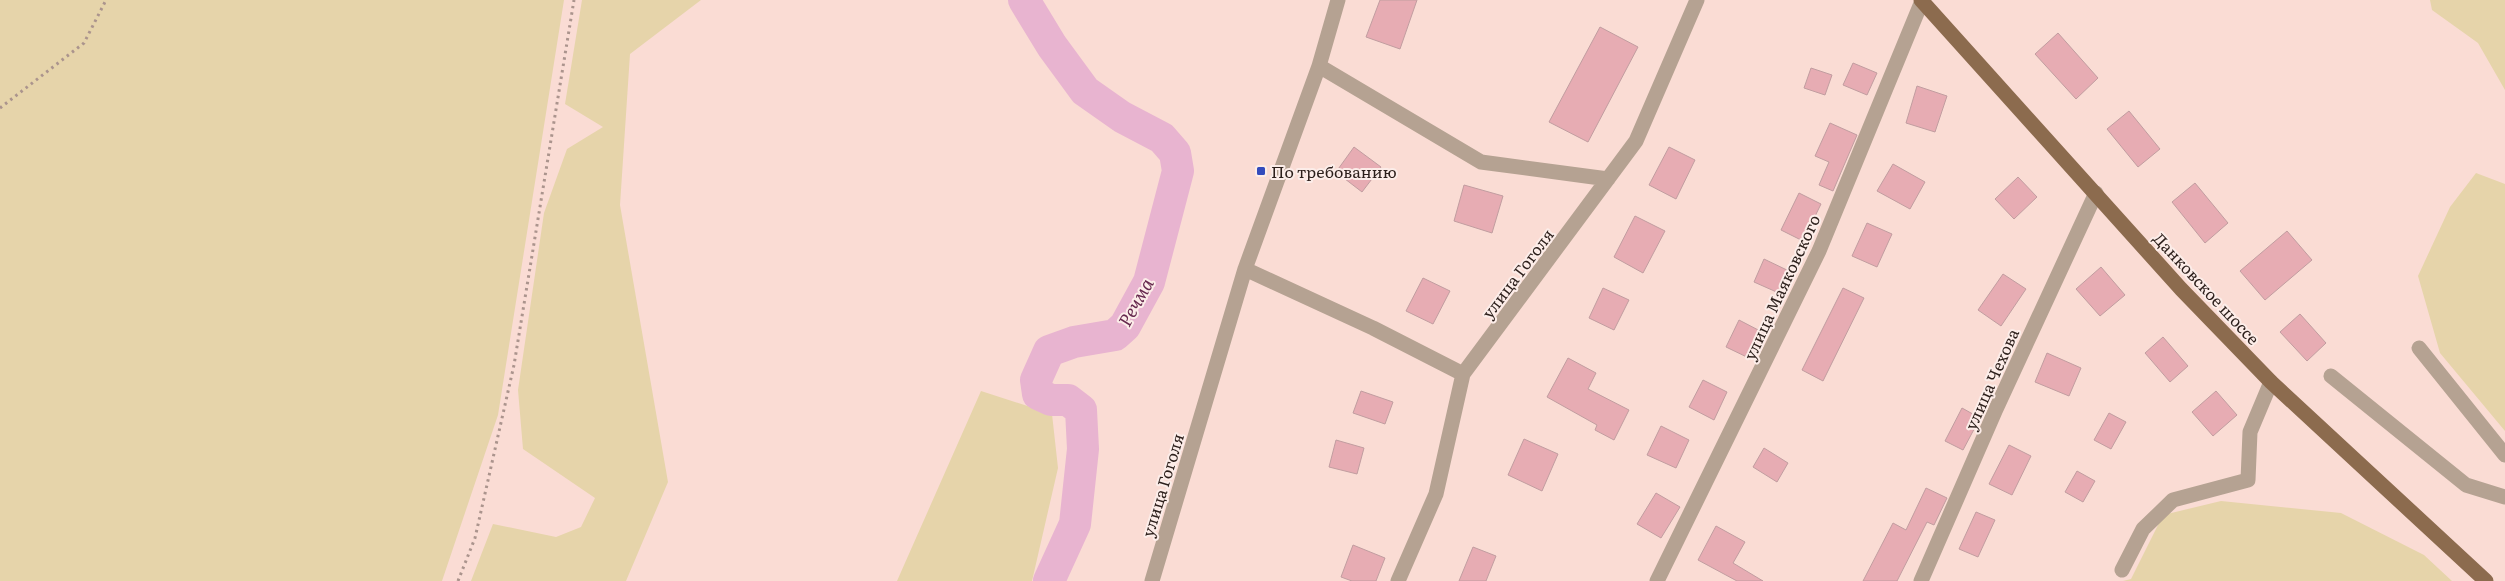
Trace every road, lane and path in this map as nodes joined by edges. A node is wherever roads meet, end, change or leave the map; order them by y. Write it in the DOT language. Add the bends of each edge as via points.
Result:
graph roads {
  1 [pos="106,0"];
  2 [pos="574,0"];
  3 [pos="1338,0"];
  4 [pos="1697,0"];
  5 [pos="1922,1"];
  6 [pos="1319,66"];
  7 [pos="0,108"];
  8 [pos="1608,179"];
  9 [pos="2096,193"];
  10 [pos="1244,269"];
  11 [pos="2419,348"];
  12 [pos="1463,374"];
  13 [pos="2331,376"];
  14 [pos="2271,382"];
  15 [pos="2505,455"];
  16 [pos="2505,497"];
  17 [pos="2122,570"];
  18 [pos="1661,579"];
  19 [pos="458,581"];
  20 [pos="1152,581"];
  21 [pos="1398,581"];
  22 [pos="1922,581"];
  23 [pos="2486,581"];
  1 -- 7 [label="path" via="84,43"];
  2 -- 19 [label="path" via="514,365 474,538"];
  3 -- 6 [label="street, улица Гоголя"];
  4 -- 8 [label="street, улица Гоголя" via="1636,141"];
  5 -- 9 [label="main road, Данковское шоссе"];
  5 -- 18 [label="street, улица Маяковского" via="1819,251"];
  6 -- 8 [label="street" via="1481,162"];
  6 -- 10 [label="street, улица Гоголя"];
  8 -- 12 [label="street, улица Гоголя"];
  9 -- 14 [label="main road, Данковское шоссе" via="2181,289"];
  9 -- 22 [label="street, улица Чехова" via="1996,409"];
  10 -- 12 [label="street" via="1373,328"];
  10 -- 20 [label="street, улица Гоголя"];
  11 -- 15 [label="street"];
  12 -- 21 [label="street, улица Гоголя" via="1436,494"];
  13 -- 16 [label="street" via="2466,485"];
  14 -- 17 [label="street" via="2250,432 2248,480 2173,500 2144,530"];
  14 -- 23 [label="main road, Данковское шоссе"];
}
